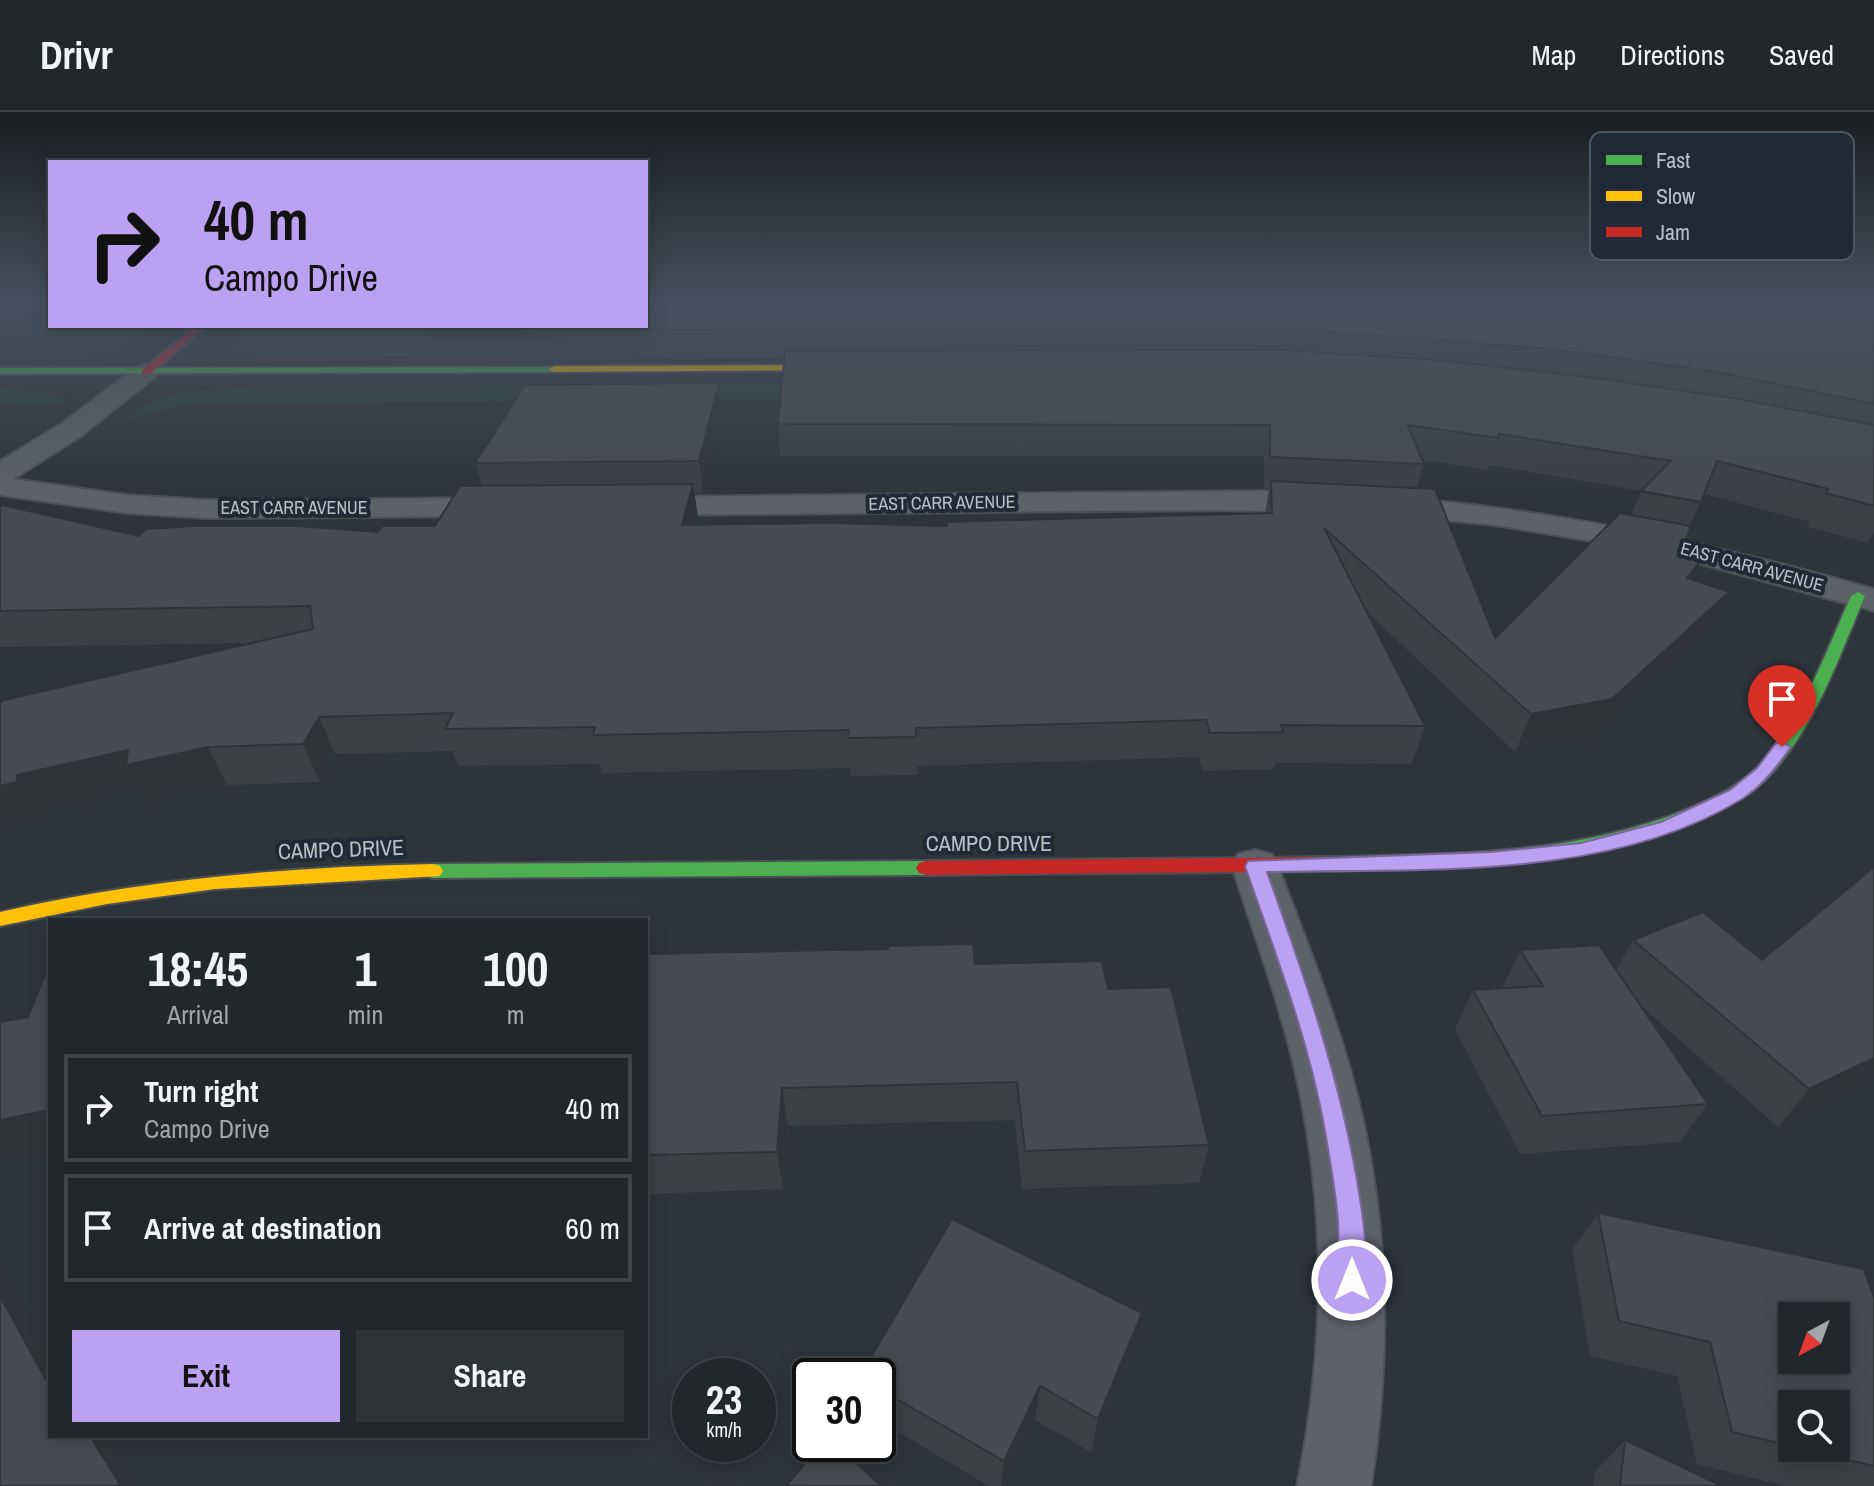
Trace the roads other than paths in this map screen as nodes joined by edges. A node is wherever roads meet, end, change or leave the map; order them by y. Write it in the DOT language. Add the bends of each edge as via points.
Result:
graph roads {
  1 [pos="153,366"];
  2 [pos="858,368"];
  3 [pos="0,371"];
  4 [pos="146,372"];
  5 [pos="0,474"];
  6 [pos="0,486"];
  7 [pos="606,506"];
  8 [pos="542,507"];
  9 [pos="1866,598"];
  10 [pos="1255,866"];
  11 [pos="0,919"];
  12 [pos="1334,1486"];
  1 -- 4 [label="street"];
  2 -- 4 [label="street"];
  3 -- 4 [label="street"];
  4 -- 5 [label="street" via="71,430"];
  6 -- 8 [label="street, EAST CARR AVENUE" via="206,509"];
  7 -- 9 [label="street, EAST CARR AVENUE" via="1228,501 1397,505 1608,533 1717,555"];
  9 -- 10 [label="street, CAMPO DRIVE" via="1763,772 1737,794 1679,822 1627,839 1540,856"];
  10 -- 11 [label="street, CAMPO DRIVE" via="324,872 184,883"];
  10 -- 12 [label="street" via="1324,1074 1351,1222 1352,1338 1344,1441"];
}
